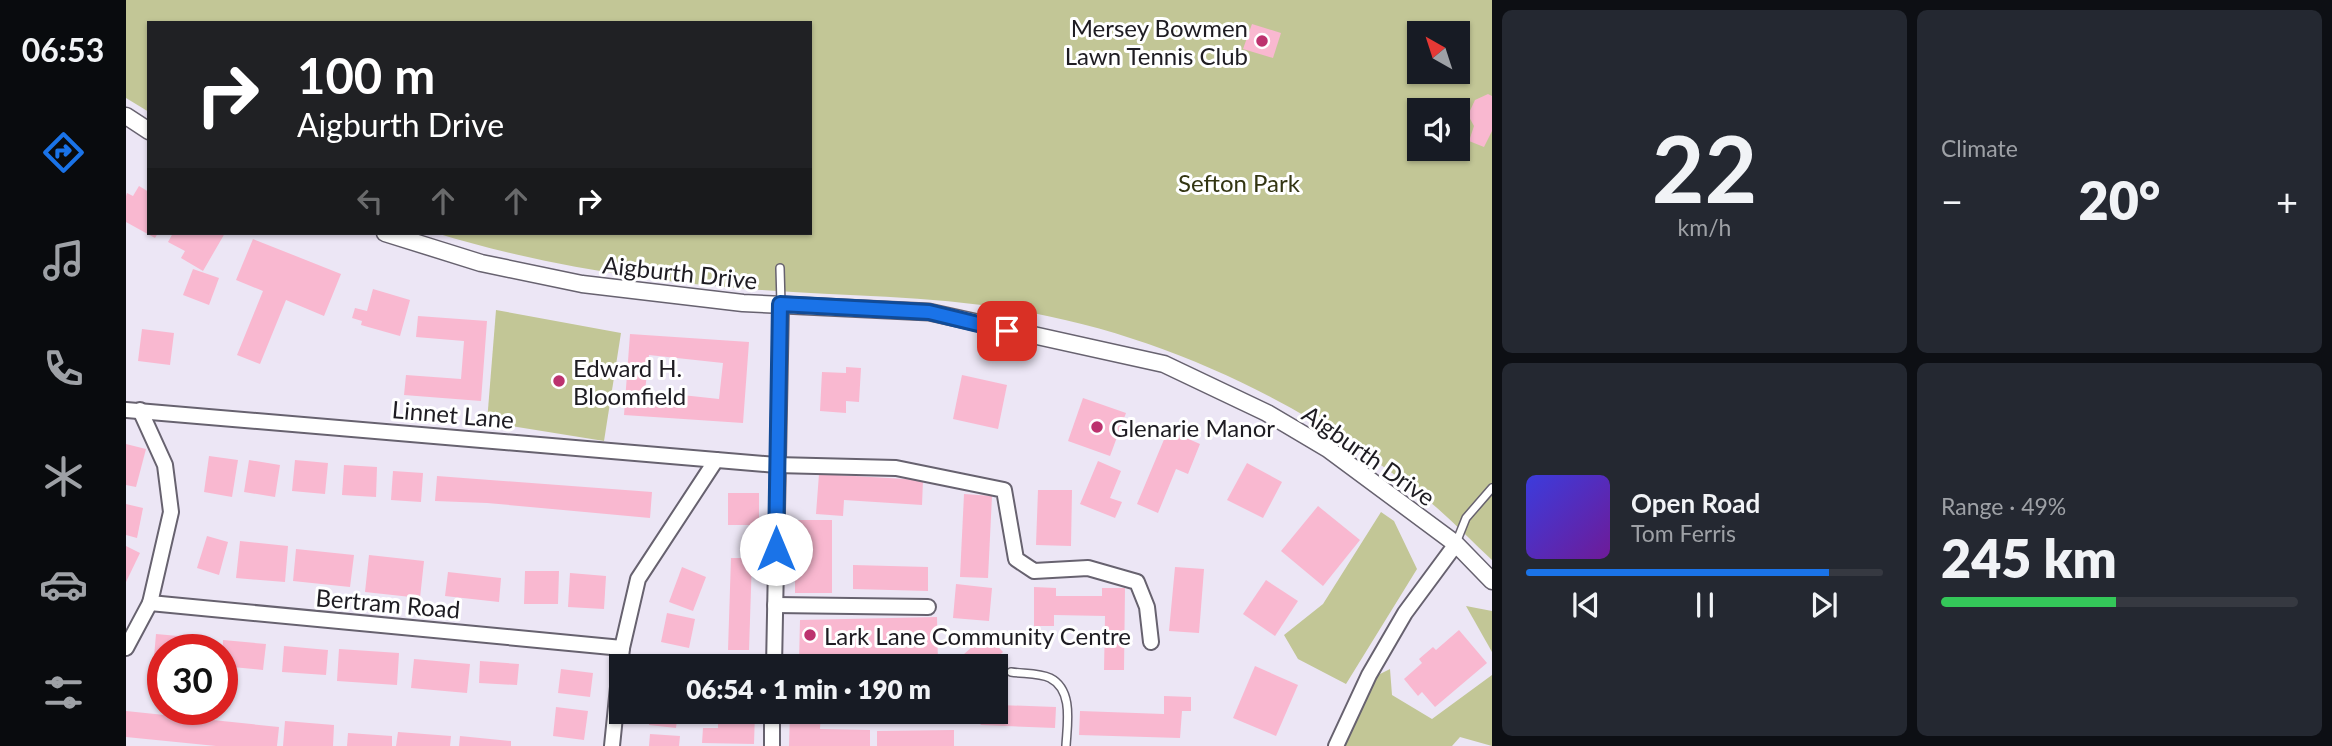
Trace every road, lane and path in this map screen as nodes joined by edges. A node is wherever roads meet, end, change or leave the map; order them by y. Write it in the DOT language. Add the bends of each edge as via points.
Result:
graph roads {
  1 [pos="126,116"];
  2 [pos="147,130"];
  3 [pos="391,235"];
  4 [pos="780,268"];
  5 [pos="780,304"];
  6 [pos="133,410"];
  7 [pos="716,460"];
  8 [pos="776,465"];
  9 [pos="1492,488"];
  10 [pos="1456,544"];
  11 [pos="1492,581"];
  12 [pos="150,603"];
  13 [pos="775,605"];
  14 [pos="928,607"];
  15 [pos="1151,642"];
  16 [pos="126,648"];
  17 [pos="622,648"];
  18 [pos="774,654"];
  19 [pos="1011,672"];
  20 [pos="772,724"];
  21 [pos="612,746"];
  22 [pos="772,746"];
  23 [pos="1066,746"];
  24 [pos="1336,746"];
  1 -- 2 [label="street"];
  3 -- 5 [label="street, Aigburth Drive" via="481,263 582,284"];
  4 -- 5 [label="lane"];
  5 -- 8 [label="street"];
  5 -- 10 [label="street, Aigburth Drive" via="929,312 1164,364 1267,413 1328,449"];
  6 -- 7 [label="street, Linnet Lane"];
  6 -- 12 [label="street" via="165,465 171,512"];
  7 -- 8 [label="street, Linnet Lane"];
  7 -- 17 [label="street" via="638,579"];
  8 -- 13 [label="street"];
  8 -- 15 [label="street, Linnet Lane" via="896,468 1004,489 1016,559 1034,571 1088,568 1137,582 1147,607"];
  9 -- 10 [label="lane" via="1466,518"];
  10 -- 11 [label="street, Aigburth Drive"];
  10 -- 24 [label="street" via="1399,624"];
  12 -- 16 [label="street"];
  12 -- 17 [label="street, Bertram Road"];
  13 -- 14 [label="street"];
  13 -- 18 [label="street"];
  17 -- 21 [label="street"];
  19 -- 23 [label="lane" via="1051,679 1060,687 1068,706"];
  20 -- 22 [label="street"];
}
